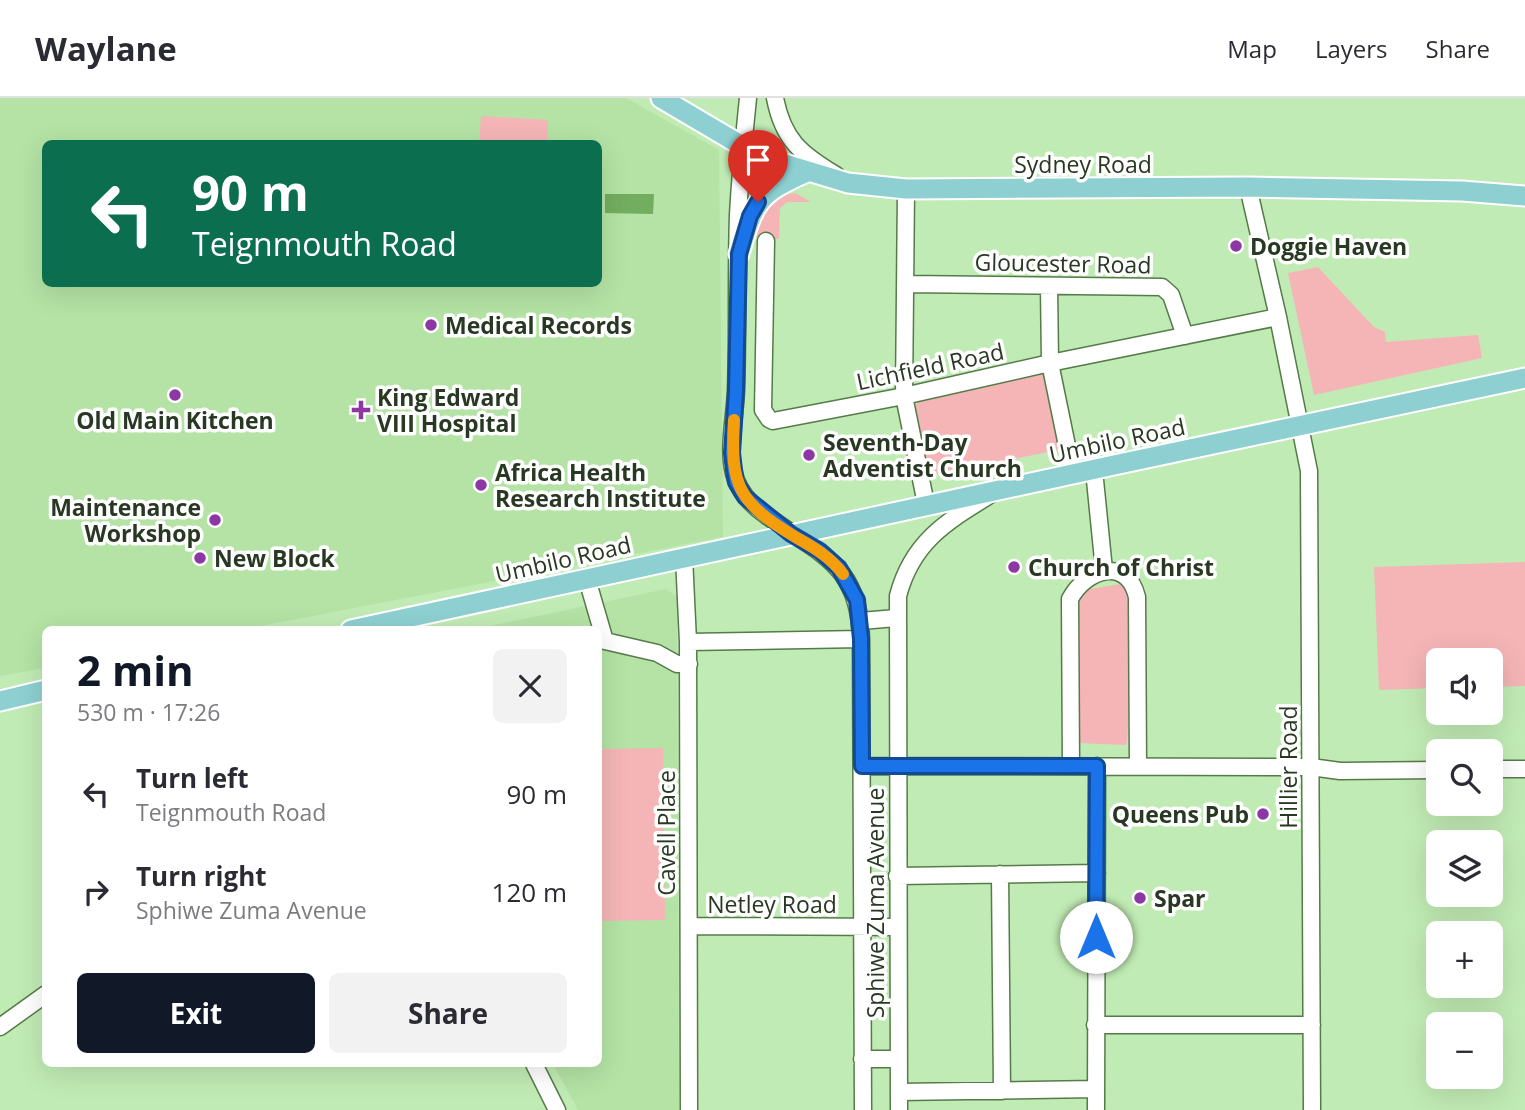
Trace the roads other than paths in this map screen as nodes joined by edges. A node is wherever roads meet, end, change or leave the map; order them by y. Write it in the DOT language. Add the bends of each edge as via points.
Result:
graph roads {
  1 [pos="662,98"];
  2 [pos="669,98"];
  3 [pos="748,98"];
  4 [pos="775,98"];
  5 [pos="744,147"];
  6 [pos="807,172"];
  7 [pos="848,183"];
  8 [pos="1248,187"];
  9 [pos="906,189"];
  10 [pos="1525,196"];
  11 [pos="766,241"];
  12 [pos="739,254"];
  13 [pos="907,284"];
  14 [pos="1049,285"];
  15 [pos="1278,317"];
  16 [pos="1185,336"];
  17 [pos="1050,363"];
  18 [pos="1525,378"];
  19 [pos="904,396"];
  20 [pos="1299,424"];
  21 [pos="1094,470"];
  22 [pos="1073,475"];
  23 [pos="999,490"];
  24 [pos="926,504"];
  25 [pos="791,534"];
  26 [pos="684,557"];
  27 [pos="1104,570"];
  28 [pos="587,579"];
  29 [pos="896,618"];
  30 [pos="861,621"];
  31 [pos="370,626"];
  32 [pos="601,626"];
  33 [pos="602,631"];
  34 [pos="861,639"];
  35 [pos="688,642"];
  36 [pos="688,664"];
  37 [pos="42,691"];
  38 [pos="0,701"];
  39 [pos="898,765"];
  40 [pos="862,766"];
  41 [pos="1071,766"];
  42 [pos="1097,766"];
  43 [pos="1138,766"];
  44 [pos="1311,766"];
  45 [pos="1503,769"];
  46 [pos="1525,769"];
  47 [pos="1426,770"];
  48 [pos="1097,873"];
  49 [pos="1000,874"];
  50 [pos="897,876"];
  51 [pos="689,926"];
  52 [pos="861,927"];
  53 [pos="897,927"];
  54 [pos="42,997"];
  55 [pos="1096,1025"];
  56 [pos="1312,1025"];
  57 [pos="0,1027"];
  58 [pos="862,1059"];
  59 [pos="898,1059"];
  60 [pos="536,1067"];
  61 [pos="1096,1089"];
  62 [pos="1002,1091"];
  63 [pos="899,1092"];
  64 [pos="557,1110"];
  65 [pos="689,1110"];
  66 [pos="863,1110"];
  67 [pos="899,1110"];
  68 [pos="1096,1110"];
  69 [pos="1312,1110"];
  1 -- 2 [label="main road"];
  1 -- 5 [label="main road, Sydney Road"];
  3 -- 5 [label="street, Sphiwe Zuma Avenue"];
  4 -- 7 [label="street" via="791,140"];
  5 -- 6 [label="main road, Sydney Road"];
  5 -- 12 [label="street, Sphiwe Zuma Avenue"];
  6 -- 7 [label="main road, Sydney Road"];
  6 -- 12 [label="main road" via="775,187 758,202"];
  7 -- 9 [label="main road, Sydney Road"];
  8 -- 9 [label="main road, Sydney Road"];
  8 -- 10 [label="main road, Sydney Road"];
  8 -- 15 [label="street, Hillier Road"];
  9 -- 13 [label="street"];
  11 -- 19 [label="street, Lichfield Road" via="763,410 769,419"];
  12 -- 25 [label="street, Sphiwe Zuma Avenue" via="732,453 736,482 745,497"];
  13 -- 14 [label="street, Gloucester Road"];
  13 -- 19 [label="street"];
  14 -- 16 [label="street, Gloucester Road" via="1162,287 1171,295"];
  14 -- 17 [label="street"];
  15 -- 16 [label="street, Lichfield Road"];
  15 -- 20 [label="street, Hillier Road"];
  16 -- 17 [label="street, Lichfield Road"];
  17 -- 19 [label="street, Lichfield Road"];
  17 -- 22 [label="street"];
  18 -- 20 [label="main road, Umbilo Road"];
  19 -- 24 [label="street"];
  20 -- 21 [label="main road, Umbilo Road"];
  20 -- 44 [label="street, Hillier Road" via="1310,484"];
  21 -- 22 [label="main road, Umbilo Road"];
  21 -- 27 [label="street"];
  22 -- 23 [label="main road, Umbilo Road"];
  23 -- 24 [label="main road, Umbilo Road"];
  23 -- 29 [label="street, Sphiwe Zuma Avenue" via="955,516 915,554 901,584"];
  24 -- 25 [label="main road, Umbilo Road"];
  25 -- 26 [label="main road, Umbilo Road"];
  25 -- 30 [label="street, Sphiwe Zuma Avenue" via="839,568 857,600"];
  26 -- 28 [label="main road, Umbilo Road"];
  26 -- 35 [label="street, Cavell Place"];
  27 -- 41 [label="street" via="1092,575 1070,599"];
  27 -- 43 [label="street" via="1132,583 1137,597"];
  28 -- 31 [label="main road, Umbilo Road"];
  28 -- 32 [label="street"];
  29 -- 30 [label="street"];
  29 -- 39 [label="street, Sphiwe Zuma Avenue"];
  30 -- 34 [label="street, Sphiwe Zuma Avenue"];
  33 -- 36 [label="street" via="605,641"];
  34 -- 35 [label="street"];
  34 -- 40 [label="street, Sphiwe Zuma Avenue"];
  35 -- 36 [label="street, Cavell Place"];
  36 -- 51 [label="street, Cavell Place"];
  37 -- 38 [label="main road"];
  39 -- 40 [label="street"];
  39 -- 41 [label="street"];
  39 -- 50 [label="street, Sphiwe Zuma Avenue"];
  40 -- 52 [label="street, Sphiwe Zuma Avenue"];
  41 -- 42 [label="street"];
  42 -- 43 [label="street"];
  42 -- 48 [label="street"];
  43 -- 44 [label="street"];
  44 -- 47 [label="street" via="1340,771"];
  44 -- 56 [label="street, Hillier Road"];
  45 -- 46 [label="street"];
  48 -- 49 [label="street"];
  48 -- 55 [label="street"];
  49 -- 50 [label="street"];
  49 -- 62 [label="street"];
  50 -- 53 [label="street, Sphiwe Zuma Avenue"];
  51 -- 52 [label="street, Netley Road"];
  51 -- 65 [label="street, Cavell Place"];
  52 -- 53 [label="street, Netley Road"];
  52 -- 58 [label="street, Sphiwe Zuma Avenue"];
  53 -- 59 [label="street, Sphiwe Zuma Avenue"];
  54 -- 57 [label="street"];
  55 -- 56 [label="street"];
  55 -- 61 [label="street"];
  56 -- 69 [label="street, Hillier Road"];
  58 -- 59 [label="street"];
  58 -- 66 [label="street, Sphiwe Zuma Avenue"];
  59 -- 63 [label="street, Sphiwe Zuma Avenue"];
  60 -- 64 [label="street"];
  61 -- 62 [label="street"];
  61 -- 68 [label="street"];
  62 -- 63 [label="street"];
  63 -- 67 [label="street, Sphiwe Zuma Avenue"];
}
